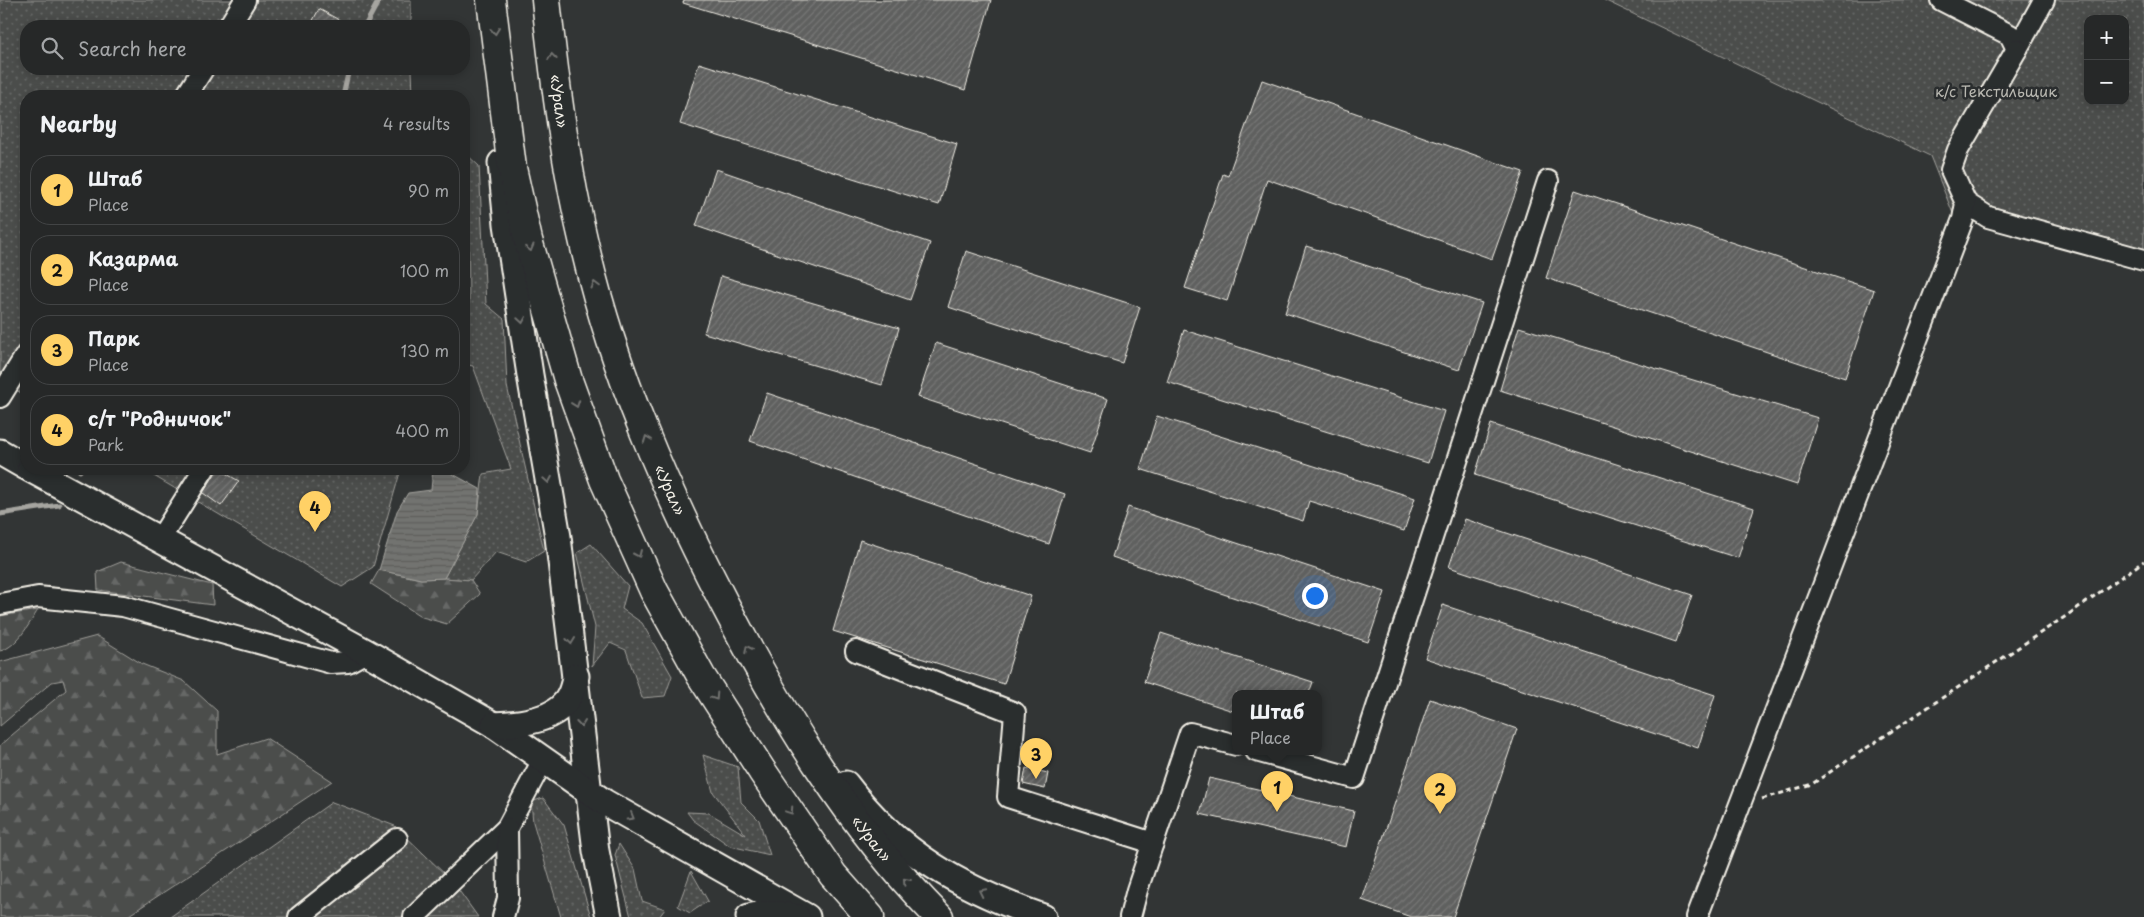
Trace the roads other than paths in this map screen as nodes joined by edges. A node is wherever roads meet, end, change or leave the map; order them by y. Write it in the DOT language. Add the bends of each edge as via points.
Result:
graph roads {
  1 [pos="245,0"];
  2 [pos="491,0"];
  3 [pos="546,0"];
  4 [pos="1941,0"];
  5 [pos="2044,0"];
  6 [pos="233,20"];
  7 [pos="2016,49"];
  8 [pos="498,62"];
  9 [pos="199,75"];
  10 [pos="190,90"];
  11 [pos="1548,181"];
  12 [pos="1966,203"];
  13 [pos="2144,260"];
  14 [pos="20,365"];
  15 [pos="0,397"];
  16 [pos="0,452"];
  17 [pos="20,464"];
  18 [pos="41,475"];
  19 [pos="200,475"];
  20 [pos="160,539"];
  21 [pos="0,604"];
  22 [pos="856,651"];
  23 [pos="366,652"];
  24 [pos="576,676"];
  25 [pos="780,706"];
  26 [pos="494,725"];
  27 [pos="1232,744"];
  28 [pos="1271,755"];
  29 [pos="543,760"];
  30 [pos="589,791"];
  31 [pos="507,828"];
  32 [pos="398,839"];
  33 [pos="1153,843"];
  34 [pos="299,917"];
  35 [pos="414,917"];
  36 [pos="503,917"];
  37 [pos="609,917"];
  38 [pos="749,917"];
  39 [pos="797,917"];
  40 [pos="807,917"];
  41 [pos="870,917"];
  42 [pos="940,917"];
  43 [pos="1043,917"];
  44 [pos="1130,917"];
  45 [pos="1697,917"];
  1 -- 6 [label="lane"];
  2 -- 8 [label="highway, one-way"];
  25 -- 3 [label="highway, «Урал», one-way" via="690,539 627,388 586,252 563,133"];
  4 -- 7 [label="lane" via="2010,34"];
  5 -- 7 [label="lane"];
  7 -- 12 [label="lane" via="1958,150 1951,170"];
  8 -- 24 [label="main road, one-way" via="499,138 507,224 558,537"];
  8 -- 41 [label="highway, one-way" via="512,168 528,240 568,380 604,480 654,592 701,676 833,875"];
  9 -- 10 [label="lane"];
  11 -- 28 [label="lane" via="1354,778"];
  12 -- 13 [label="lane" via="1988,217"];
  12 -- 45 [label="lane" via="1963,219"];
  14 -- 15 [label="lane"];
  16 -- 17 [label="main road"];
  18 -- 20 [label="main road"];
  19 -- 20 [label="lane"];
  20 -- 23 [label="main road"];
  21 -- 23 [label="lane" via="38,597 123,606 331,663 348,662"];
  22 -- 33 [label="lane" via="1016,713 1008,797"];
  23 -- 26 [label="main road"];
  24 -- 26 [label="main road" via="570,696 556,710 535,720"];
  24 -- 30 [label="main road, one-way"];
  42 -- 25 [label="highway, «Урал», one-way" via="879,851"];
  43 -- 25 [label="main road, one-way" via="1005,904 948,876 907,849 866,810 815,742"];
  26 -- 29 [label="main road"];
  27 -- 33 [label="lane" via="1190,733"];
  29 -- 30 [label="main road"];
  29 -- 31 [label="lane"];
  30 -- 37 [label="main road"];
  30 -- 40 [label="main road, one-way"];
  31 -- 35 [label="lane"];
  31 -- 36 [label="lane" via="508,898"];
  32 -- 34 [label="lane"];
  33 -- 44 [label="lane"];
  38 -- 39 [label="main road" via="758,914"];
}
